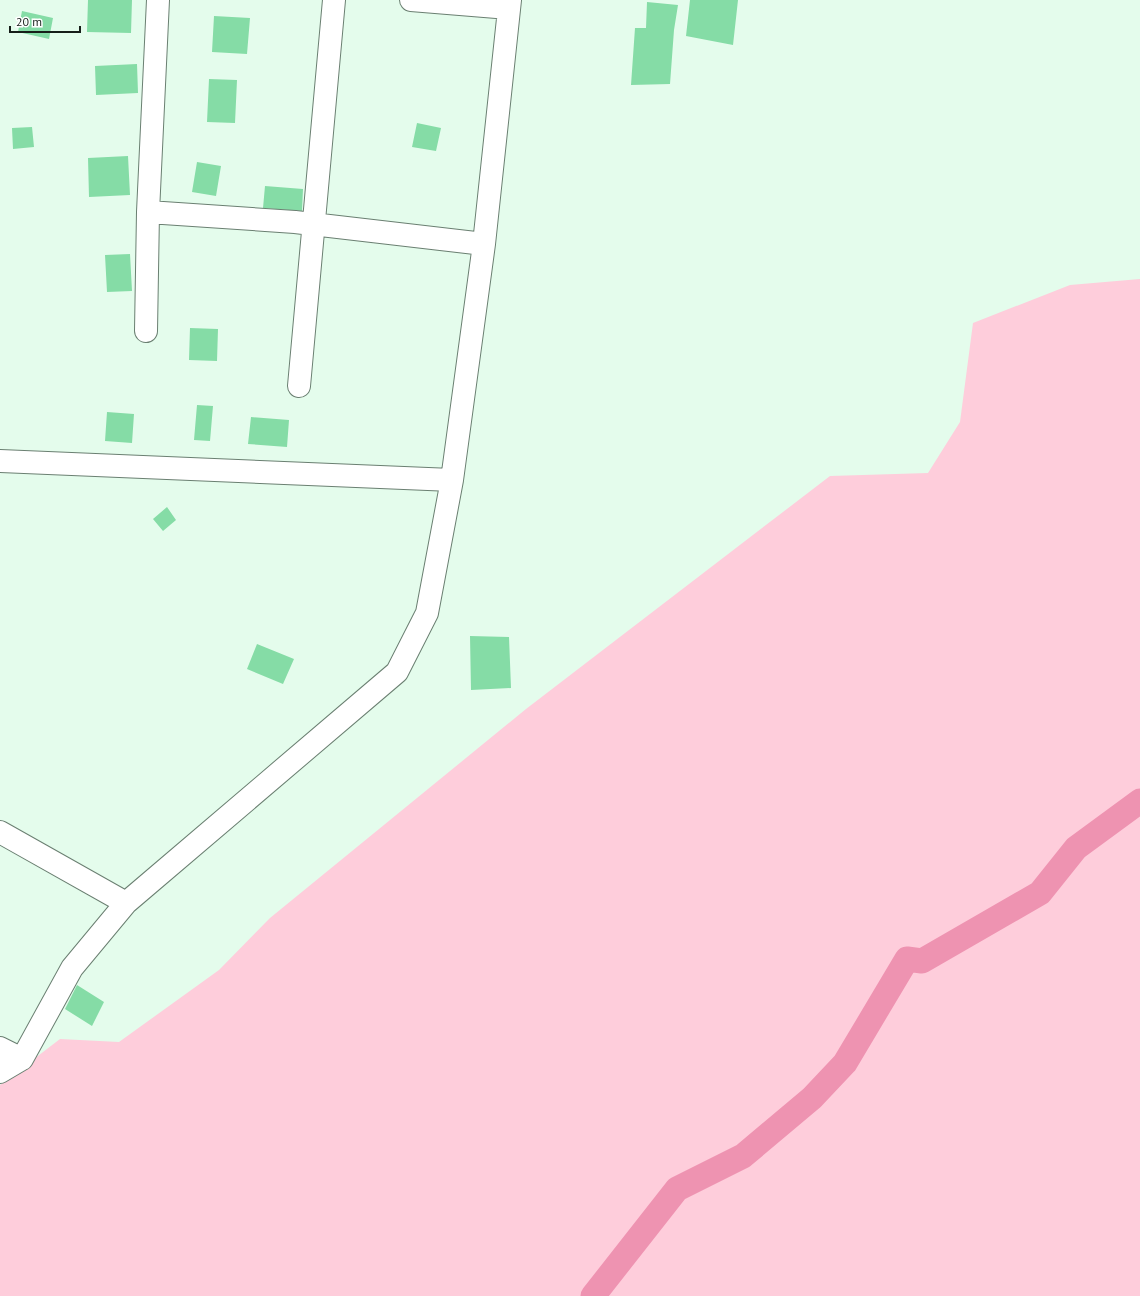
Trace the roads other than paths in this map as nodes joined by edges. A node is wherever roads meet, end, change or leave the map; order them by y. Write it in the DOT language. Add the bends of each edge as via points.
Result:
graph roads {
  1 [pos="158,0"];
  2 [pos="334,0"];
  3 [pos="411,0"];
  4 [pos="509,4"];
  5 [pos="148,212"];
  6 [pos="313,224"];
  7 [pos="484,244"];
  8 [pos="146,331"];
  9 [pos="299,386"];
  10 [pos="0,461"];
  11 [pos="452,480"];
  12 [pos="0,832"];
  13 [pos="126,903"];
  14 [pos="0,1048"];
  15 [pos="22,1059"];
  16 [pos="0,1072"];
  1 -- 5 [label="street"];
  2 -- 6 [label="street"];
  3 -- 4 [label="street"];
  4 -- 7 [label="street"];
  5 -- 6 [label="street"];
  5 -- 8 [label="street"];
  6 -- 7 [label="street"];
  6 -- 9 [label="street"];
  7 -- 11 [label="street"];
  10 -- 11 [label="street"];
  11 -- 13 [label="street" via="427,613 397,672"];
  12 -- 13 [label="street"];
  13 -- 15 [label="street" via="72,968"];
  14 -- 15 [label="street"];
  15 -- 16 [label="street"];
}
